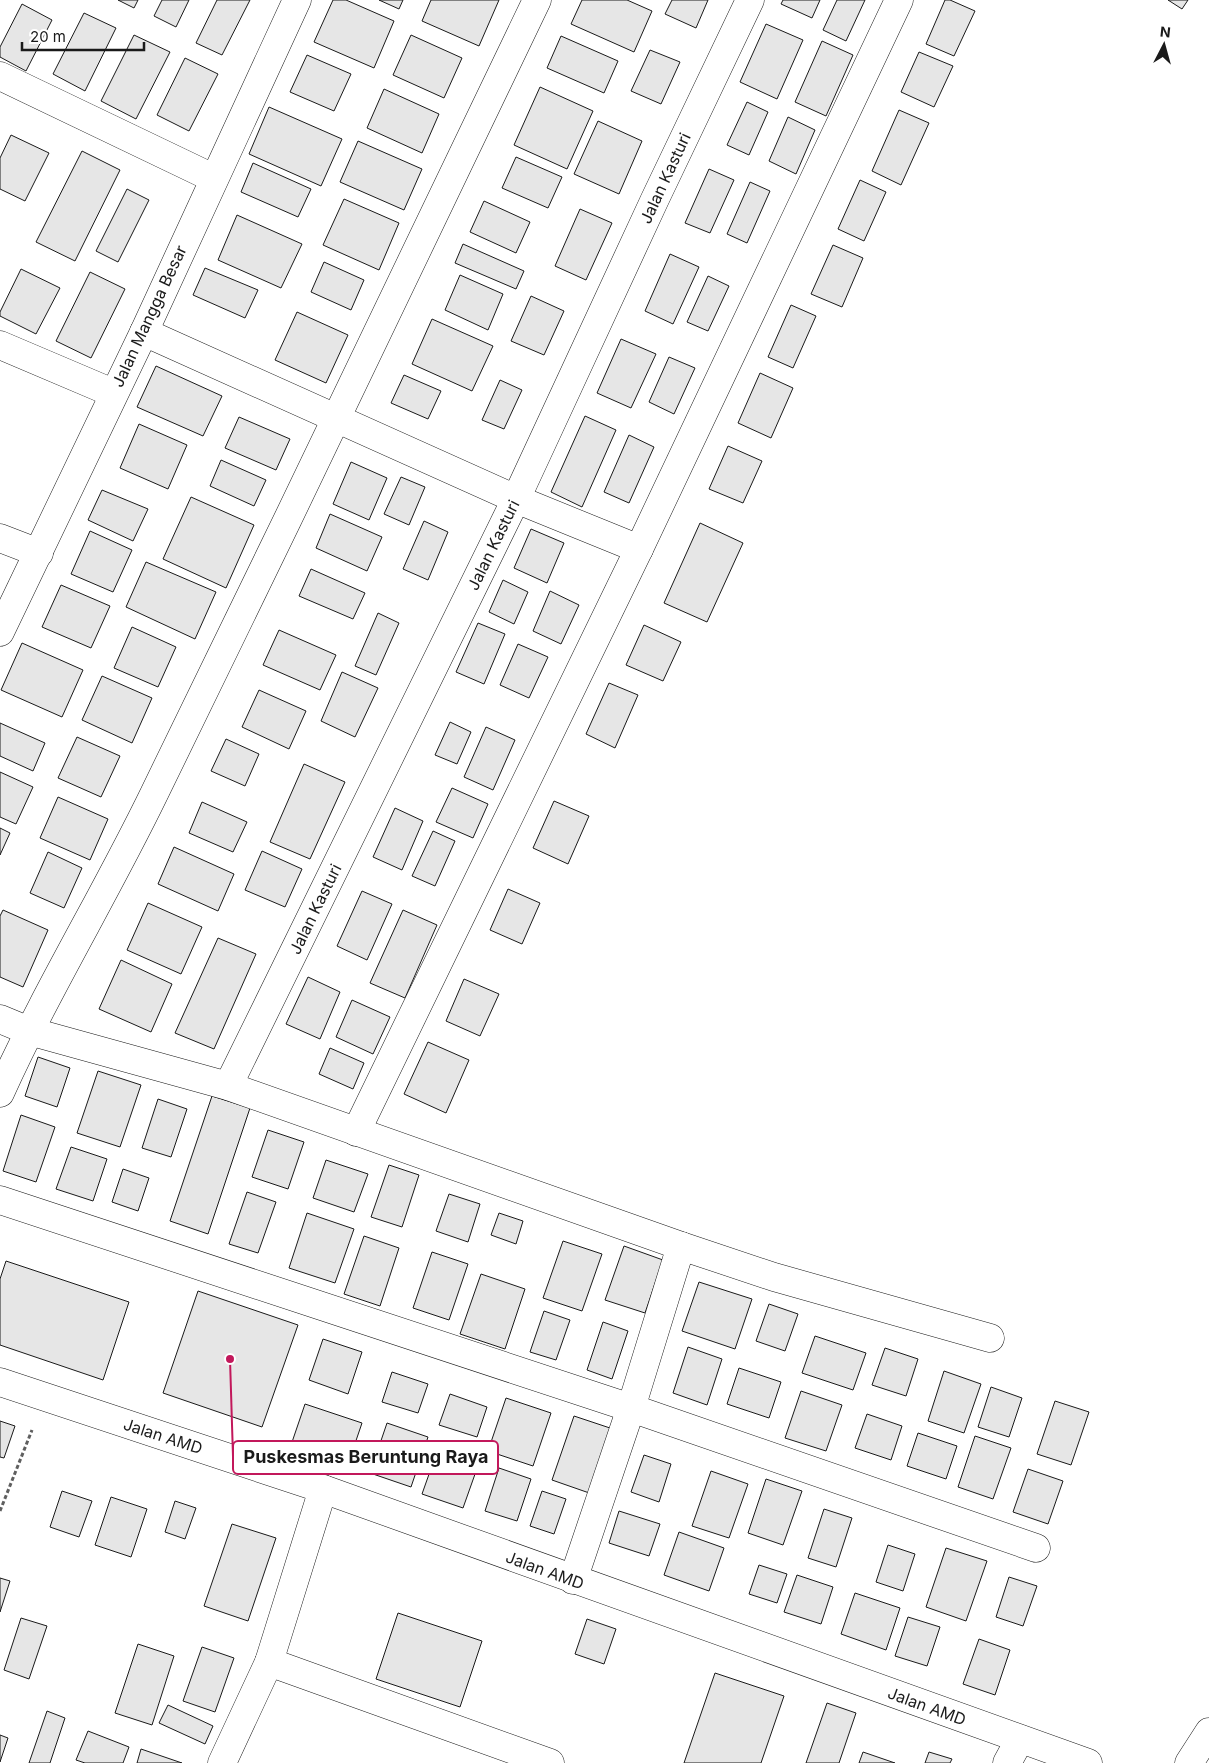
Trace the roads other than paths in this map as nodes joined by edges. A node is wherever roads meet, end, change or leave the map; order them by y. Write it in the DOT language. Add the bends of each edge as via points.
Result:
graph roads {
  1 [pos="296,0"];
  2 [pos="537,0"];
  3 [pos="750,0"];
  4 [pos="899,0"];
  5 [pos="0,76"];
  6 [pos="213,178"];
  7 [pos="144,332"];
  8 [pos="2,350"];
  9 [pos="113,393"];
  10 [pos="338,419"];
  11 [pos="516,499"];
  12 [pos="0,538"];
  13 [pos="638,549"];
  14 [pos="39,553"];
  15 [pos="0,632"];
  16 [pos="0,1019"];
  17 [pos="29,1031"];
  18 [pos="228,1086"];
  19 [pos="0,1093"];
  20 [pos="356,1132"];
  21 [pos="0,1200"];
  22 [pos="681,1246"];
  23 [pos="990,1338"];
  24 [pos="0,1382"];
  25 [pos="631,1408"];
  26 [pos="323,1490"];
  27 [pos="1036,1548"];
  28 [pos="574,1580"];
  29 [pos="268,1662"];
  30 [pos="1209,1732"];
  31 [pos="1020,1739"];
  32 [pos="222,1763"];
  33 [pos="550,1763"];
  34 [pos="1007,1763"];
  35 [pos="1088,1763"];
  36 [pos="1189,1763"];
  1 -- 6 [label="street, Jalan Mangga Besar"];
  2 -- 10 [label="street"];
  3 -- 11 [label="street, Jalan Kasturi"];
  4 -- 13 [label="street"];
  5 -- 6 [label="street"];
  6 -- 7 [label="street, Jalan Mangga Besar"];
  7 -- 9 [label="street, Jalan Mangga Besar"];
  7 -- 10 [label="street"];
  8 -- 9 [label="street"];
  9 -- 14 [label="street, Jalan Mangga Besar"];
  10 -- 11 [label="street"];
  10 -- 17 [label="street" via="151,799"];
  11 -- 13 [label="street"];
  11 -- 18 [label="street, Jalan Kasturi"];
  12 -- 14 [label="street"];
  13 -- 20 [label="street"];
  14 -- 15 [label="street, Jalan Mangga Besar"];
  16 -- 17 [label="street"];
  17 -- 18 [label="street"];
  17 -- 19 [label="street"];
  18 -- 20 [label="street"];
  20 -- 22 [label="street"];
  21 -- 25 [label="street"];
  22 -- 23 [label="street" via="774,1277"];
  22 -- 25 [label="street"];
  24 -- 26 [label="street, Jalan AMD"];
  25 -- 27 [label="street"];
  25 -- 28 [label="street"];
  26 -- 28 [label="street, Jalan AMD"];
  26 -- 29 [label="street"];
  28 -- 31 [label="street, Jalan AMD"];
  29 -- 32 [label="street"];
  29 -- 33 [label="street"];
  30 -- 36 [label="street"];
  31 -- 34 [label="street"];
  31 -- 35 [label="street, Jalan AMD"];
}
